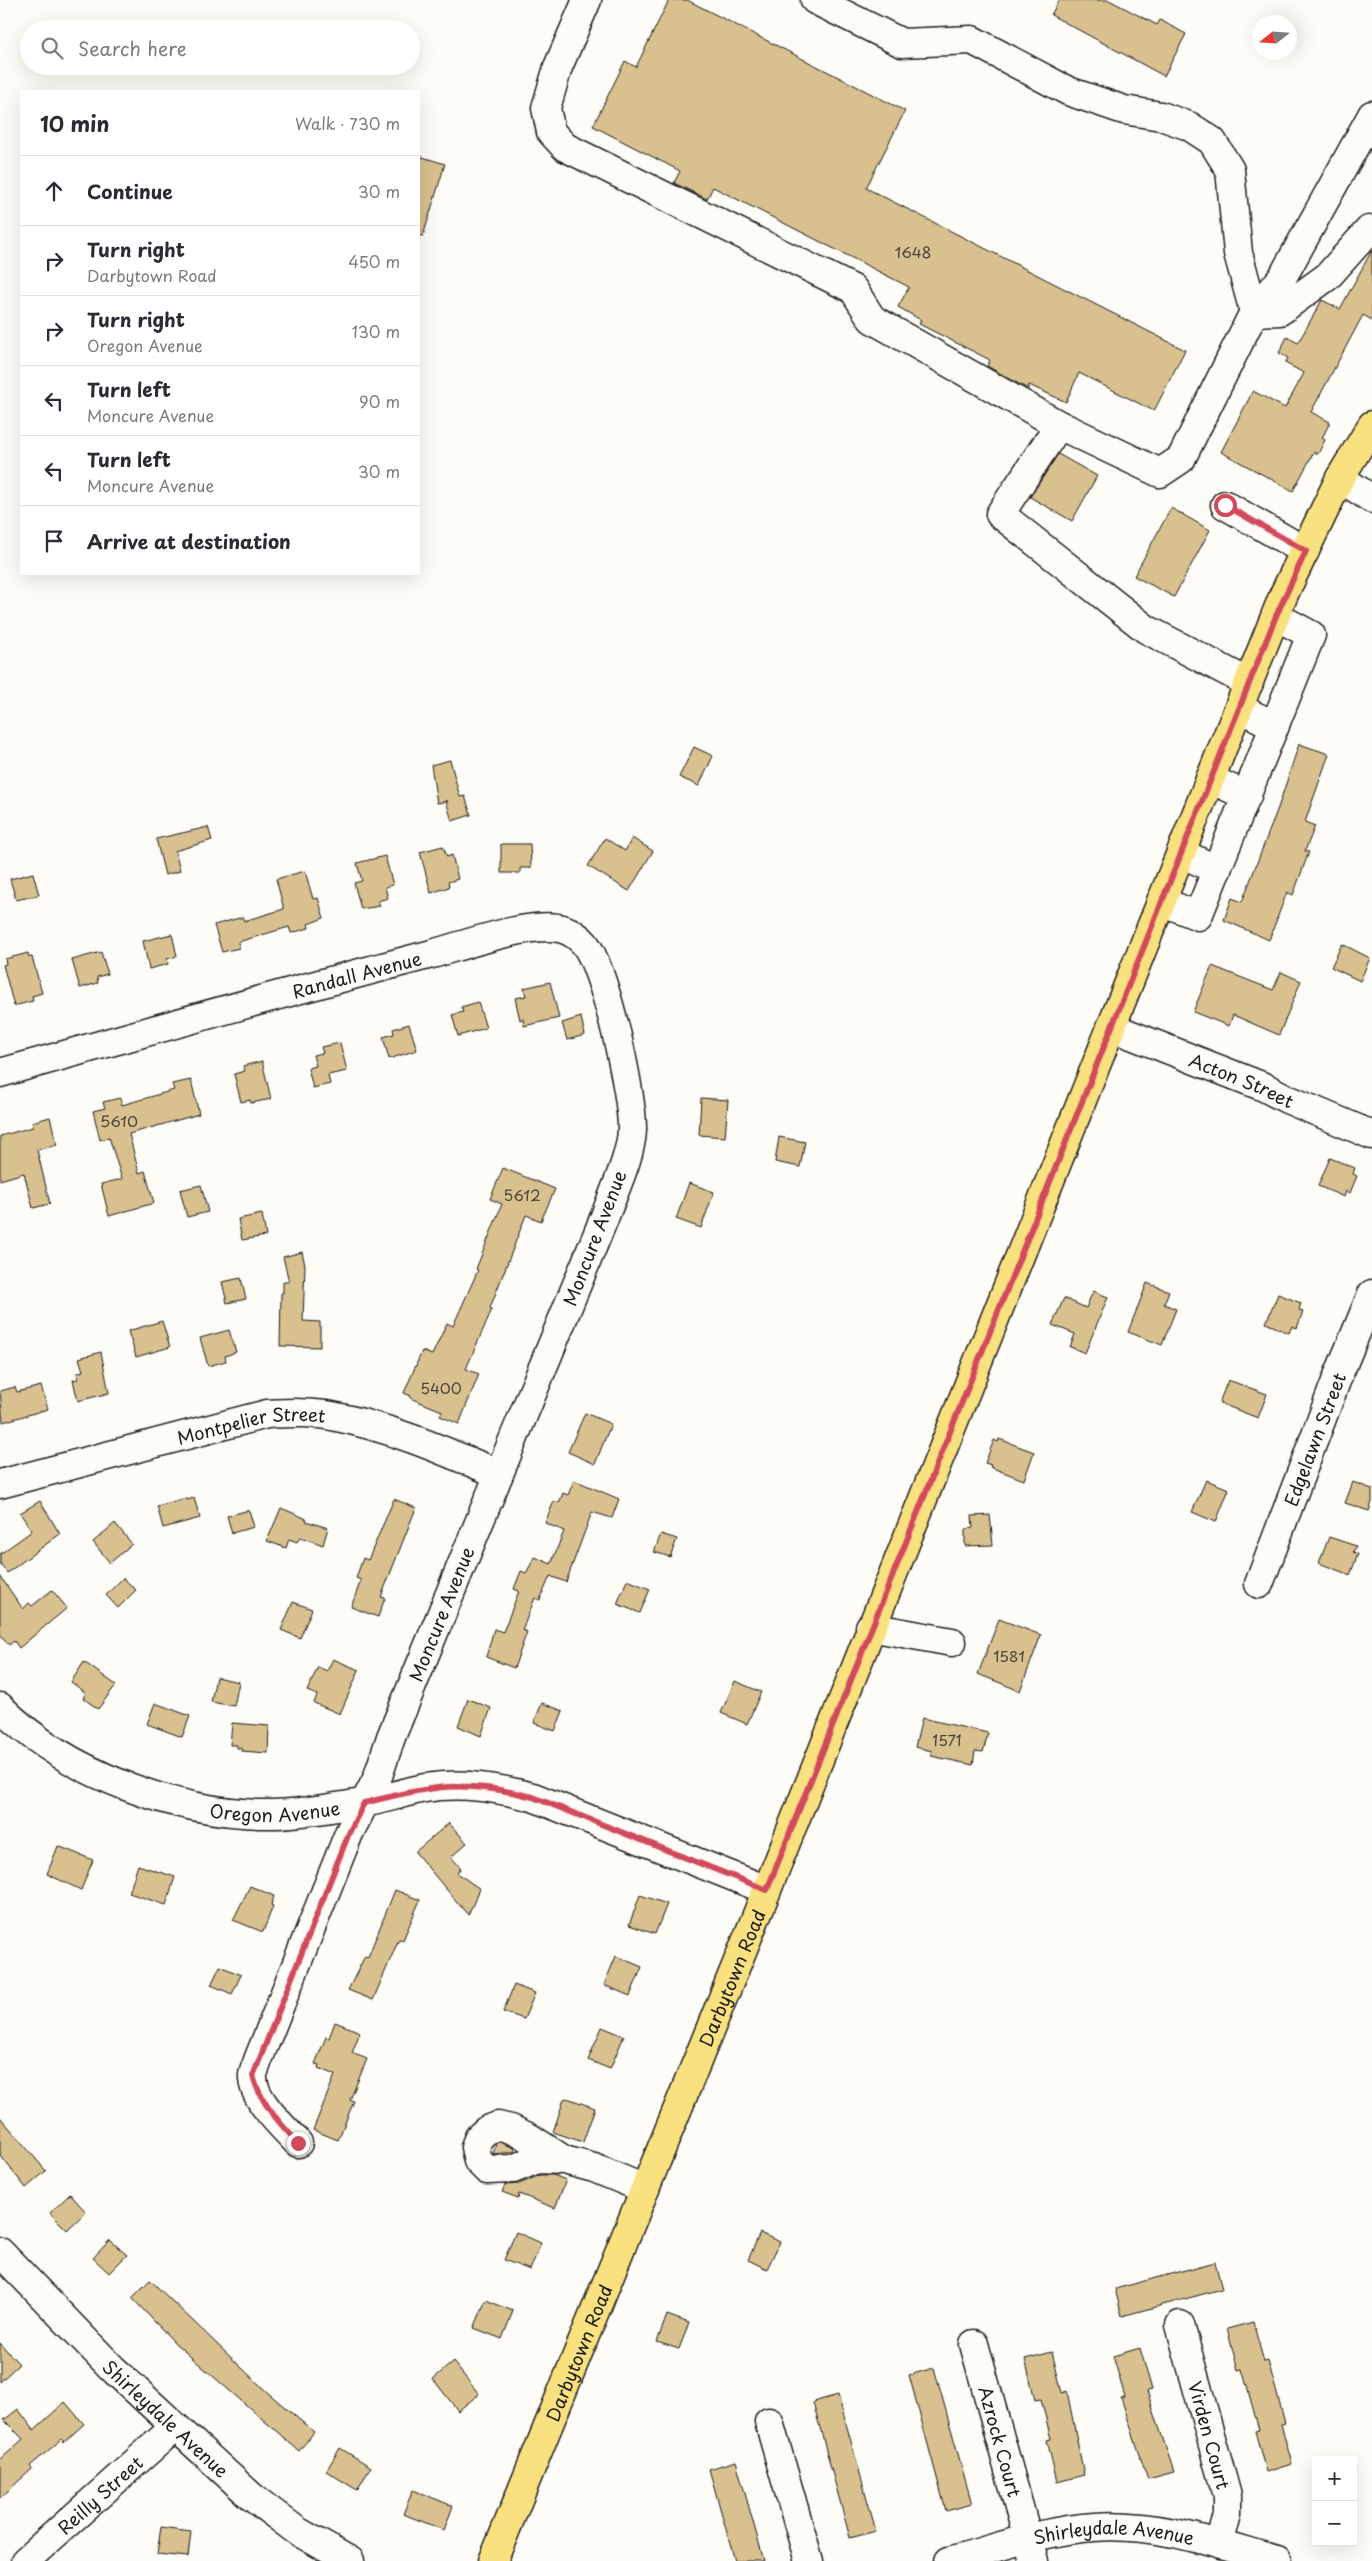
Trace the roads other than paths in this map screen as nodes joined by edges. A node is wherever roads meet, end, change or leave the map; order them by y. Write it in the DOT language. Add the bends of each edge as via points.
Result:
graph roads {
  1 [pos="587,0"];
  2 [pos="815,0"];
  3 [pos="1372,115"];
  4 [pos="1372,232"];
  5 [pos="1254,312"];
  6 [pos="1060,425"];
  7 [pos="1372,425"];
  8 [pos="1340,478"];
  9 [pos="1372,499"];
  10 [pos="1225,505"];
  11 [pos="1306,551"];
  12 [pos="1276,616"];
  13 [pos="1249,683"];
  14 [pos="1239,708"];
  15 [pos="1275,726"];
  16 [pos="1210,779"];
  17 [pos="1247,796"];
  18 [pos="1181,853"];
  19 [pos="1216,870"];
  20 [pos="1161,901"];
  21 [pos="1111,1028"];
  22 [pos="624,1069"];
  23 [pos="0,1073"];
  24 [pos="1372,1135"];
  25 [pos="1372,1294"];
  26 [pos="499,1474"];
  27 [pos="0,1484"];
  28 [pos="1259,1584"];
  29 [pos="870,1627"];
  30 [pos="952,1642"];
  31 [pos="0,1707"];
  32 [pos="364,1803"];
  33 [pos="767,1890"];
  34 [pos="298,2143"];
  35 [pos="564,2160"];
  36 [pos="645,2189"];
  37 [pos="0,2252"];
  38 [pos="1180,2325"];
  39 [pos="974,2344"];
  40 [pos="769,2422"];
  41 [pos="175,2427"];
  42 [pos="1219,2545"];
  43 [pos="1031,2550"];
  44 [pos="24,2561"];
  45 [pos="350,2561"];
  46 [pos="493,2561"];
  47 [pos="809,2561"];
  48 [pos="949,2561"];
  49 [pos="1277,2561"];
  1 -- 6 [label="street" via="558,67 546,108 551,132 565,147 854,289 872,319"];
  2 -- 5 [label="street" via="902,43 972,40 1068,91 1124,110 1161,116 1189,126 1212,141 1230,170 1238,253"];
  3 -- 5 [label="street" via="1282,278"];
  4 -- 5 [label="street" via="1369,230 1328,276 1280,311"];
  5 -- 6 [label="street" via="1180,459 1160,473"];
  6 -- 13 [label="street" via="1000,514 1146,629"];
  7 -- 8 [label="main road, Darbytown Road"];
  8 -- 9 [label="street"];
  8 -- 11 [label="main road, Darbytown Road"];
  10 -- 11 [label="street"];
  11 -- 12 [label="main road, Darbytown Road"];
  12 -- 13 [label="main road, Darbytown Road"];
  12 -- 15 [label="street" via="1311,635"];
  13 -- 14 [label="main road, Darbytown Road"];
  14 -- 15 [label="street"];
  14 -- 16 [label="main road, Darbytown Road"];
  15 -- 17 [label="street"];
  16 -- 17 [label="street"];
  16 -- 18 [label="main road, Darbytown Road"];
  17 -- 19 [label="street"];
  18 -- 19 [label="street"];
  18 -- 20 [label="main road, Darbytown Road"];
  19 -- 20 [label="street" via="1198,916"];
  20 -- 21 [label="main road, Darbytown Road"];
  21 -- 24 [label="street, Acton Street" via="1264,1087"];
  21 -- 29 [label="main road, Darbytown Road"];
  22 -- 23 [label="street, Randall Avenue" via="589,950 565,929 548,926 383,966"];
  22 -- 26 [label="street, Moncure Avenue" via="632,1132 629,1144 606,1216"];
  25 -- 28 [label="street, Edgelawn Street"];
  26 -- 27 [label="street, Montpelier Street" via="382,1428 300,1412 267,1414"];
  26 -- 32 [label="street, Moncure Avenue" via="391,1737 377,1779"];
  29 -- 30 [label="street"];
  29 -- 33 [label="main road, Darbytown Road"];
  31 -- 32 [label="street, Oregon Avenue" via="42,1742 75,1762 124,1786 179,1802 273,1814"];
  32 -- 33 [label="street, Oregon Avenue" via="425,1788 500,1789 542,1801"];
  32 -- 34 [label="street, Moncure Avenue" via="349,1833 253,2076 267,2109"];
  33 -- 36 [label="main road, Darbytown Road"];
  35 -- 36 [label="street" via="594,2168"];
  36 -- 46 [label="main road, Darbytown Road"];
  37 -- 41 [label="street, Shirleydale Avenue" via="113,2369"];
  38 -- 42 [label="street, Virden Court" via="1227,2496 1227,2514"];
  39 -- 43 [label="street, Azrock Court"];
  40 -- 47 [label="street"];
  41 -- 44 [label="street, Reilly Street"];
  41 -- 45 [label="street, Shirleydale Avenue" via="252,2497 297,2531"];
  42 -- 43 [label="street, Shirleydale Avenue" via="1173,2532 1095,2526 1064,2530"];
  42 -- 49 [label="street, Shirleydale Avenue"];
  43 -- 48 [label="street, Shirleydale Avenue"];
}
